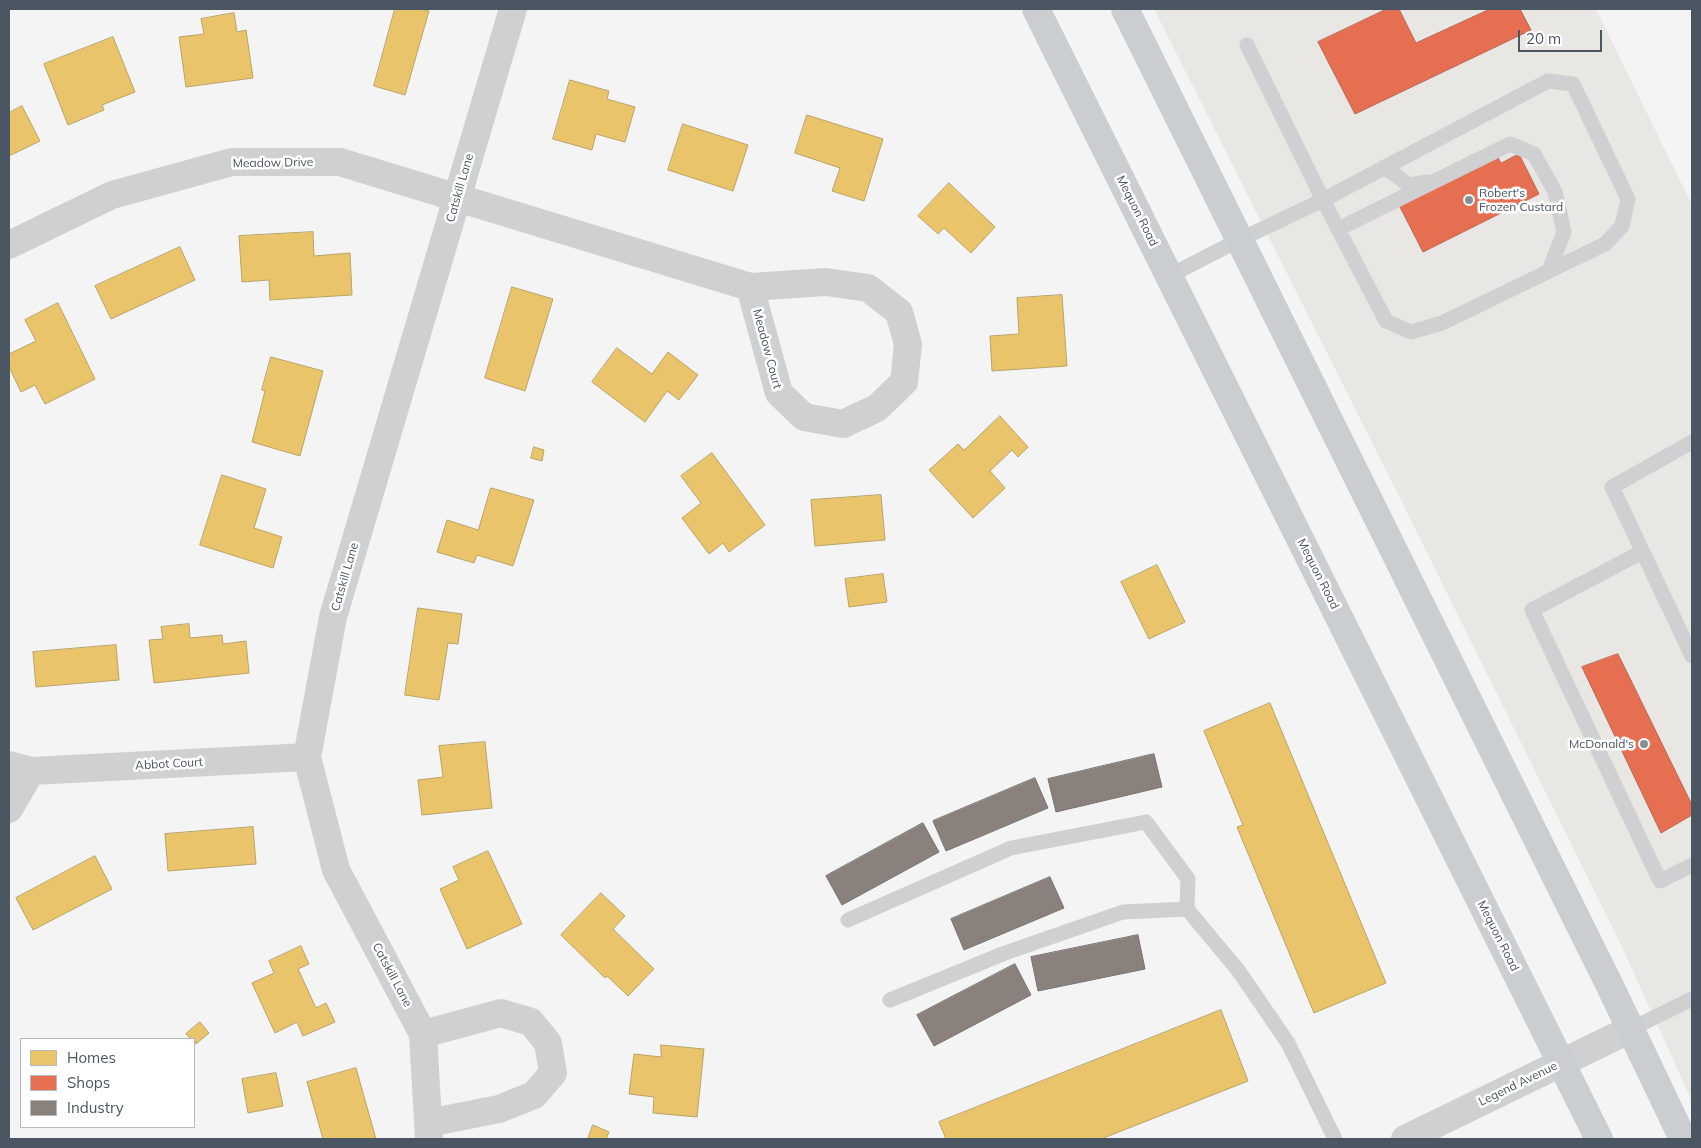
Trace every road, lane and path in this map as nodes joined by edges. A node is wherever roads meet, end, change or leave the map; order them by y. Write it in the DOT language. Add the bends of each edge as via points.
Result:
graph roads {
  1 [pos="513,9"];
  2 [pos="1036,9"];
  3 [pos="1124,9"];
  4 [pos="1247,45"];
  5 [pos="1384,167"];
  6 [pos="1437,180"];
  7 [pos="457,198"];
  8 [pos="1323,200"];
  9 [pos="1338,229"];
  10 [pos="1238,240"];
  11 [pos="9,245"];
  12 [pos="1549,271"];
  13 [pos="1169,276"];
  14 [pos="750,287"];
  15 [pos="1692,442"];
  16 [pos="1642,552"];
  17 [pos="1692,656"];
  18 [pos="307,757"];
  19 [pos="20,768"];
  20 [pos="9,809"];
  21 [pos="1692,865"];
  22 [pos="1188,909"];
  23 [pos="848,920"];
  24 [pos="1692,998"];
  25 [pos="890,1000"];
  26 [pos="1630,1029"];
  27 [pos="423,1034"];
  28 [pos="1562,1063"];
  29 [pos="428,1131"];
  30 [pos="1336,1139"];
  31 [pos="1404,1139"];
  32 [pos="1599,1139"];
  33 [pos="1682,1139"];
  1 -- 7 [label="street, Catskill Lane"];
  2 -- 13 [label="main road, Mequon Road"];
  3 -- 10 [label="main road"];
  4 -- 8 [label="lane"];
  5 -- 6 [label="lane" via="1409,185"];
  5 -- 8 [label="lane"];
  5 -- 12 [label="lane" via="1548,81 1573,84 1628,199 1622,226 1605,244"];
  6 -- 9 [label="lane"];
  6 -- 12 [label="lane" via="1510,144 1534,154 1555,192 1564,232"];
  7 -- 11 [label="street, Meadow Drive" via="340,162 232,162 112,195"];
  7 -- 14 [label="street, Meadow Court"];
  7 -- 18 [label="street, Catskill Lane" via="333,617"];
  8 -- 9 [label="lane"];
  8 -- 10 [label="lane"];
  9 -- 12 [label="lane" via="1386,321 1411,332 1442,323"];
  10 -- 13 [label="lane"];
  10 -- 26 [label="main road"];
  13 -- 28 [label="main road, Mequon Road"];
  14 -- 14 [label="street, Meadow Court" via="780,393 804,417 843,424 877,408 904,382 908,344 899,312 868,288 826,282"];
  15 -- 16 [label="lane" via="1612,487"];
  16 -- 17 [label="lane"];
  16 -- 21 [label="lane" via="1532,610 1660,881"];
  18 -- 19 [label="street, Abbot Court"];
  18 -- 27 [label="street, Catskill Lane" via="336,870"];
  19 -- 20 [label="street, Abbot Court"];
  22 -- 23 [label="lane" via="1188,879 1146,822 1011,848"];
  22 -- 25 [label="lane" via="1123,912 1005,953"];
  22 -- 30 [label="lane" via="1238,970 1288,1043"];
  24 -- 26 [label="lane"];
  26 -- 28 [label="street, Legend Avenue"];
  26 -- 33 [label="main road"];
  27 -- 29 [label="street, Catskill Lane"];
  27 -- 29 [label="street" via="501,1013 531,1022 548,1043 553,1073 534,1095"];
  28 -- 31 [label="street, Legend Avenue"];
  28 -- 32 [label="main road, Mequon Road"];
}
